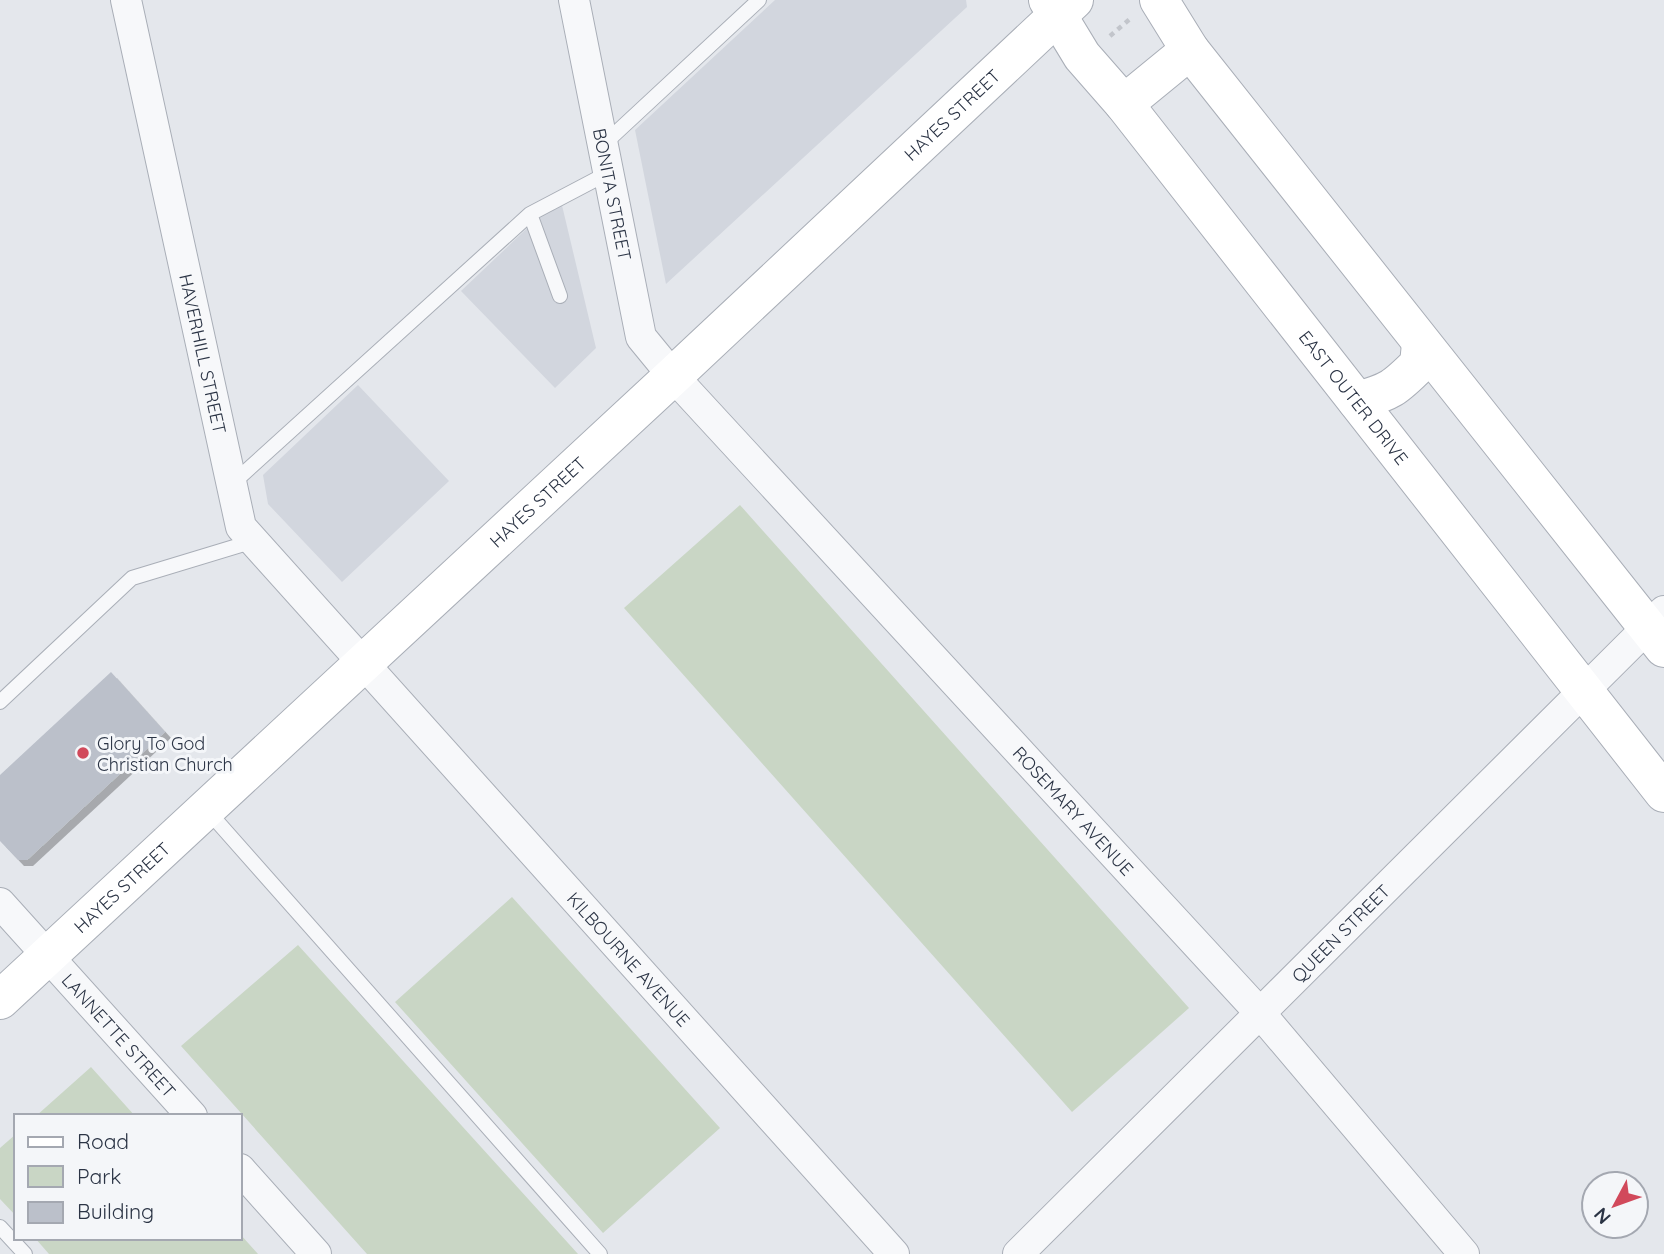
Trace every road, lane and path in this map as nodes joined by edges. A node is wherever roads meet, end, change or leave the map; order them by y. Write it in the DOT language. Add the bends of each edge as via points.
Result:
graph roads {
  1 [pos="127,0"];
  2 [pos="574,0"];
  3 [pos="759,0"];
  4 [pos="1059,5"];
  5 [pos="1147,7"];
  6 [pos="1102,44"];
  7 [pos="1190,50"];
  8 [pos="1124,104"];
  9 [pos="605,159"];
  10 [pos="530,214"];
  11 [pos="560,296"];
  12 [pos="1421,344"];
  13 [pos="673,376"];
  14 [pos="1357,401"];
  15 [pos="231,485"];
  16 [pos="254,541"];
  17 [pos="1659,629"];
  18 [pos="364,663"];
  19 [pos="1583,691"];
  20 [pos="0,702"];
  21 [pos="1664,793"];
  22 [pos="206,809"];
  23 [pos="0,903"];
  24 [pos="48,956"];
  25 [pos="0,1000"];
  26 [pos="1260,1013"];
  27 [pos="190,1114"];
  28 [pos="242,1171"];
  29 [pos="0,1227"];
  30 [pos="25,1254"];
  31 [pos="316,1254"];
  32 [pos="600,1254"];
  33 [pos="894,1254"];
  34 [pos="1018,1254"];
  35 [pos="1464,1254"];
  1 -- 15 [label="street, HAVERHILL STREET"];
  2 -- 9 [label="street, BONITA STREET"];
  3 -- 9 [label="lane"];
  4 -- 8 [label="street, EAST OUTER DRIVE" via="1082,56"];
  4 -- 13 [label="street, HAYES STREET"];
  5 -- 6 [label="path"];
  5 -- 7 [label="street"];
  7 -- 8 [label="street"];
  7 -- 12 [label="street"];
  8 -- 14 [label="street, EAST OUTER DRIVE"];
  9 -- 10 [label="lane"];
  9 -- 13 [label="street, BONITA STREET" via="641,337"];
  10 -- 11 [label="lane"];
  10 -- 15 [label="lane"];
  12 -- 14 [label="street" via="1419,364 1402,382 1390,391"];
  12 -- 17 [label="street"];
  13 -- 18 [label="street, HAYES STREET"];
  13 -- 26 [label="street, ROSEMARY AVENUE"];
  14 -- 19 [label="street, EAST OUTER DRIVE"];
  15 -- 16 [label="street, HAVERHILL STREET" via="241,527"];
  16 -- 18 [label="street, HAVERHILL STREET"];
  16 -- 20 [label="lane" via="132,578"];
  17 -- 19 [label="street, QUEEN STREET"];
  18 -- 22 [label="street, HAYES STREET"];
  18 -- 33 [label="street, KILBOURNE AVENUE"];
  19 -- 21 [label="street, EAST OUTER DRIVE"];
  19 -- 26 [label="street, QUEEN STREET"];
  22 -- 24 [label="street, HAYES STREET"];
  22 -- 32 [label="lane"];
  23 -- 24 [label="street, LANNETTE STREET"];
  24 -- 25 [label="street, HAYES STREET"];
  24 -- 27 [label="street, LANNETTE STREET"];
  26 -- 34 [label="street, QUEEN STREET"];
  26 -- 35 [label="street, ROSEMARY AVENUE"];
  28 -- 31 [label="street"];
  29 -- 30 [label="lane"];
}
